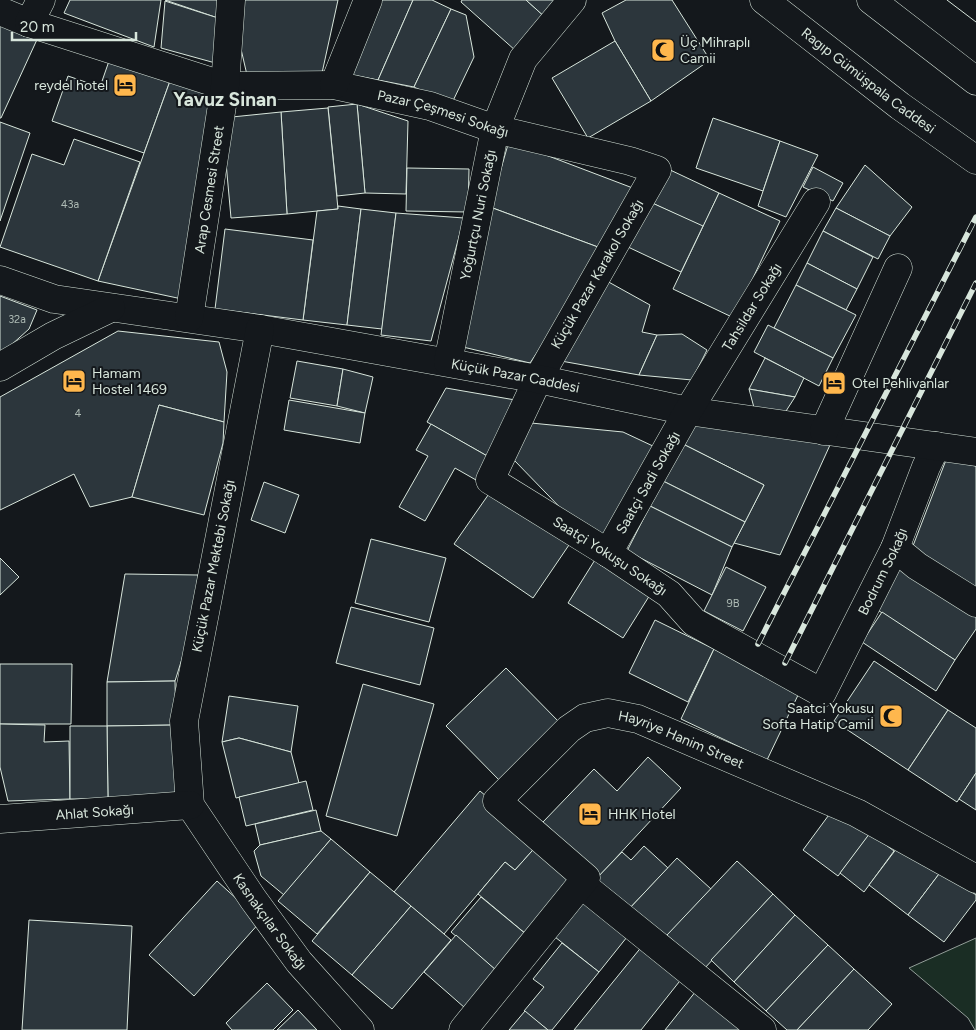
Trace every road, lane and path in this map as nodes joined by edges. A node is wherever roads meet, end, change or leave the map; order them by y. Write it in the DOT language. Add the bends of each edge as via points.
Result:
graph roads {
  1 [pos="231,0"];
  2 [pos="368,0"];
  3 [pos="572,0"];
  4 [pos="764,0"];
  5 [pos="871,0"];
  6 [pos="0,11"];
  7 [pos="35,12"];
  8 [pos="976,81"];
  9 [pos="334,85"];
  10 [pos="225,86"];
  11 [pos="495,128"];
  12 [pos="976,160"];
  13 [pos="657,170"];
  14 [pos="816,202"];
  15 [pos="898,268"];
  16 [pos="0,280"];
  17 [pos="112,308"];
  18 [pos="189,318"];
  19 [pos="260,329"];
  20 [pos="448,362"];
  21 [pos="0,367"];
  22 [pos="538,379"];
  23 [pos="688,411"];
  24 [pos="824,431"];
  25 [pos="936,446"];
  26 [pos="976,452"];
  27 [pos="895,548"];
  28 [pos="608,553"];
  29 [pos="976,604"];
  30 [pos="822,693"];
  31 [pos="190,805"];
  32 [pos="0,819"];
  33 [pos="976,879"];
  34 [pos="581,884"];
  35 [pos="360,1030"];
  36 [pos="463,1030"];
  37 [pos="762,1030"];
  1 -- 10 [label="street, Arap Cesmesi Street"];
  2 -- 9 [label="street"];
  3 -- 11 [label="street, Yoğurtçu Nuri Sokağı" via="523,59"];
  4 -- 12 [label="street, Ragıp Gümüşpala Caddesi" via="900,106"];
  5 -- 8 [label="street"];
  6 -- 7 [label="street, Pazar Çeşmesi Sokağı"];
  7 -- 10 [label="street, Pazar Çeşmesi Sokağı"];
  9 -- 10 [label="street, Pazar Çeşmesi Sokağı"];
  9 -- 11 [label="street, Pazar Çeşmesi Sokağı" via="430,106"];
  10 -- 18 [label="street, Arap Cesmesi Street"];
  11 -- 13 [label="street, Pazar Çeşmesi Sokağı"];
  11 -- 20 [label="street, Yoğurtçu Nuri Sokağı"];
  13 -- 22 [label="street, Küçük Pazar Karakol Sokağı"];
  14 -- 23 [label="street, Tahsildar Sokağı"];
  15 -- 24 [label="street"];
  16 -- 17 [label="street, Küçük Pazar Caddesi" via="54,299"];
  17 -- 18 [label="street, Küçük Pazar Caddesi"];
  17 -- 21 [label="street" via="53,336"];
  18 -- 19 [label="street, Küçük Pazar Caddesi"];
  19 -- 20 [label="street, Küçük Pazar Caddesi"];
  19 -- 31 [label="street, Küçük Pazar Mektebi Sokağı" via="184,721"];
  20 -- 22 [label="street, Küçük Pazar Caddesi"];
  22 -- 23 [label="street, Küçük Pazar Caddesi"];
  22 -- 28 [label="street, Saatçi Yokuşu Sokağı" via="490,480"];
  23 -- 24 [label="street, Küçük Pazar Caddesi"];
  23 -- 28 [label="street, Saatçi Sadi Sokağı"];
  24 -- 25 [label="street, Küçük Pazar Caddesi"];
  25 -- 26 [label="street, Küçük Pazar Caddesi"];
  25 -- 27 [label="street, Bodrum Sokağı"];
  27 -- 29 [label="street"];
  27 -- 30 [label="street, Bodrum Sokağı"];
  28 -- 30 [label="street, Saatçi Yokuşu Sokağı" via="669,594 694,622"];
  31 -- 32 [label="street, Ahlat Sokağı"];
  31 -- 35 [label="street, Kasnakçılar Sokağı" via="298,962"];
  33 -- 34 [label="street, Hayriye Hanim Street" via="857,812 638,719 608,713 585,718 569,728 497,800 586,878"];
  34 -- 36 [label="street"];
  34 -- 37 [label="street"];
}
